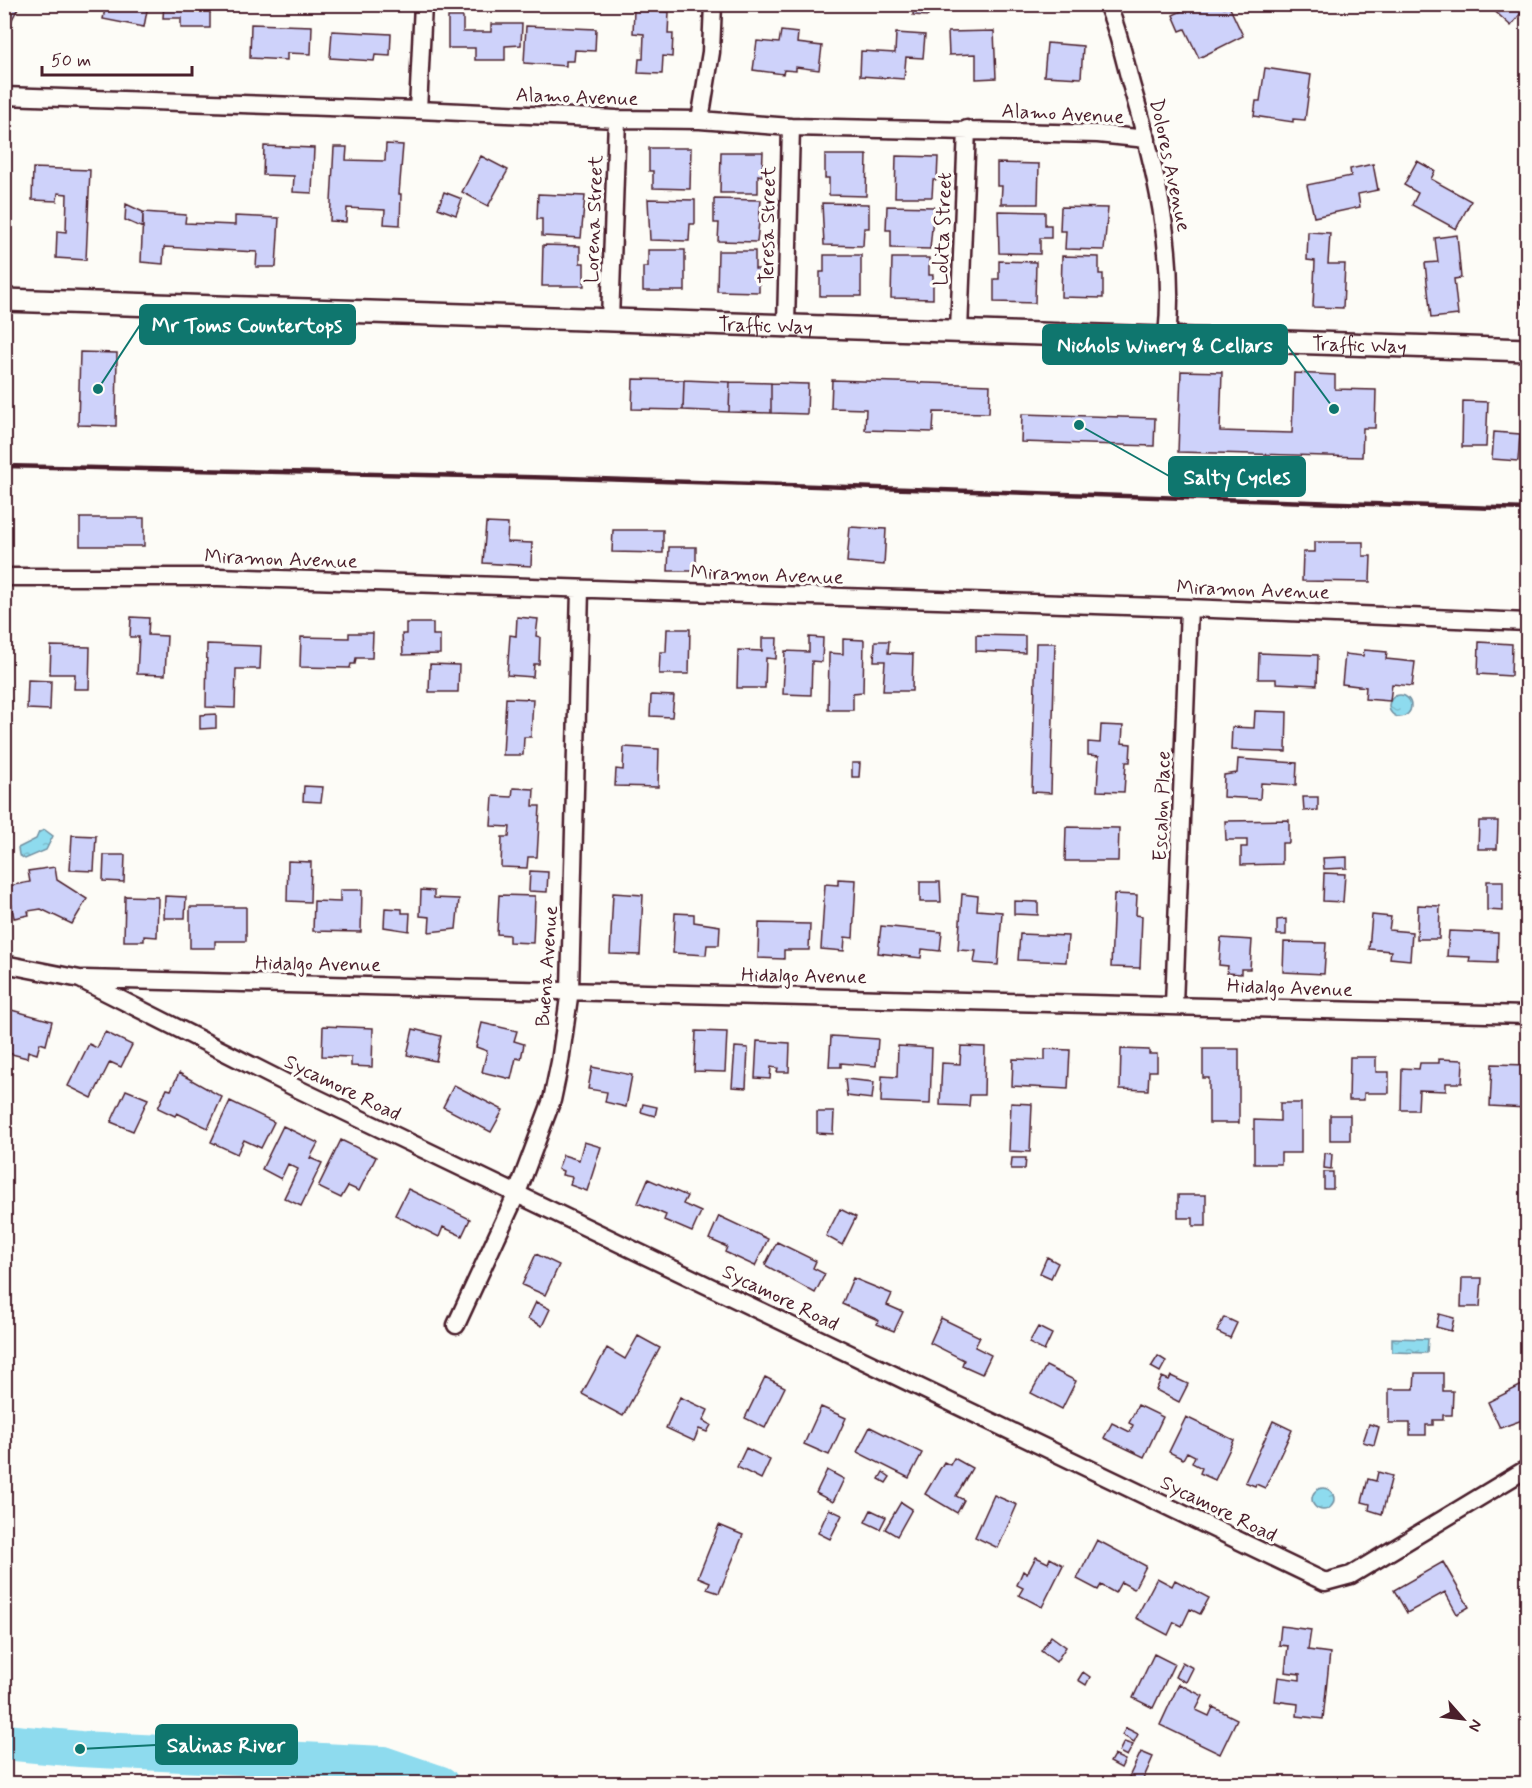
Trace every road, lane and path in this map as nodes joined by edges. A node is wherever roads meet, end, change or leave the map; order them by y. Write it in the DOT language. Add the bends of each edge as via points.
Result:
graph roads {
  1 [pos="423,4"];
  2 [pos="713,4"];
  3 [pos="1107,4"];
  4 [pos="4,96"];
  5 [pos="418,110"];
  6 [pos="617,119"];
  7 [pos="700,120"];
  8 [pos="790,127"];
  9 [pos="967,129"];
  10 [pos="1147,139"];
  11 [pos="4,300"];
  12 [pos="610,320"];
  13 [pos="786,324"];
  14 [pos="959,331"];
  15 [pos="1167,338"];
  16 [pos="1527,350"];
  17 [pos="4,577"];
  18 [pos="580,589"];
  19 [pos="1189,608"];
  20 [pos="1527,622"];
  21 [pos="4,964"];
  22 [pos="80,979"];
  23 [pos="570,990"];
  24 [pos="1174,1005"];
  25 [pos="1527,1015"];
  26 [pos="517,1193"];
  27 [pos="456,1325"];
  28 [pos="1527,1468"];
  1 -- 5 [label="street"];
  2 -- 7 [label="street" via="711,52"];
  3 -- 10 [label="street, Dolores Avenue"];
  4 -- 5 [label="street, Alamo Avenue"];
  5 -- 6 [label="street, Alamo Avenue"];
  6 -- 7 [label="street, Alamo Avenue"];
  6 -- 12 [label="street, Lorena Street"];
  7 -- 8 [label="street, Alamo Avenue"];
  8 -- 9 [label="street, Alamo Avenue"];
  8 -- 13 [label="street, Teresa Street"];
  9 -- 10 [label="street, Alamo Avenue"];
  9 -- 14 [label="street, Lolita Street"];
  10 -- 15 [label="street, Dolores Avenue" via="1167,238 1171,299"];
  11 -- 12 [label="street, Traffic Way"];
  12 -- 13 [label="street, Traffic Way"];
  13 -- 14 [label="street, Traffic Way"];
  14 -- 15 [label="street, Traffic Way"];
  15 -- 16 [label="street, Traffic Way"];
  17 -- 18 [label="street, Miramon Avenue" via="218,577"];
  18 -- 19 [label="street, Miramon Avenue"];
  18 -- 23 [label="street, Buena Avenue"];
  19 -- 20 [label="street, Miramon Avenue"];
  19 -- 24 [label="street, Escalon Place"];
  21 -- 22 [label="street, Sycamore Road"];
  22 -- 23 [label="street, Hidalgo Avenue"];
  22 -- 26 [label="street, Sycamore Road"];
  23 -- 24 [label="street, Hidalgo Avenue"];
  23 -- 26 [label="street, Buena Avenue" via="552,1100"];
  24 -- 25 [label="street, Hidalgo Avenue"];
  26 -- 27 [label="street, Buena Avenue"];
  26 -- 28 [label="street, Sycamore Road" via="1325,1582 1351,1575"];
}
